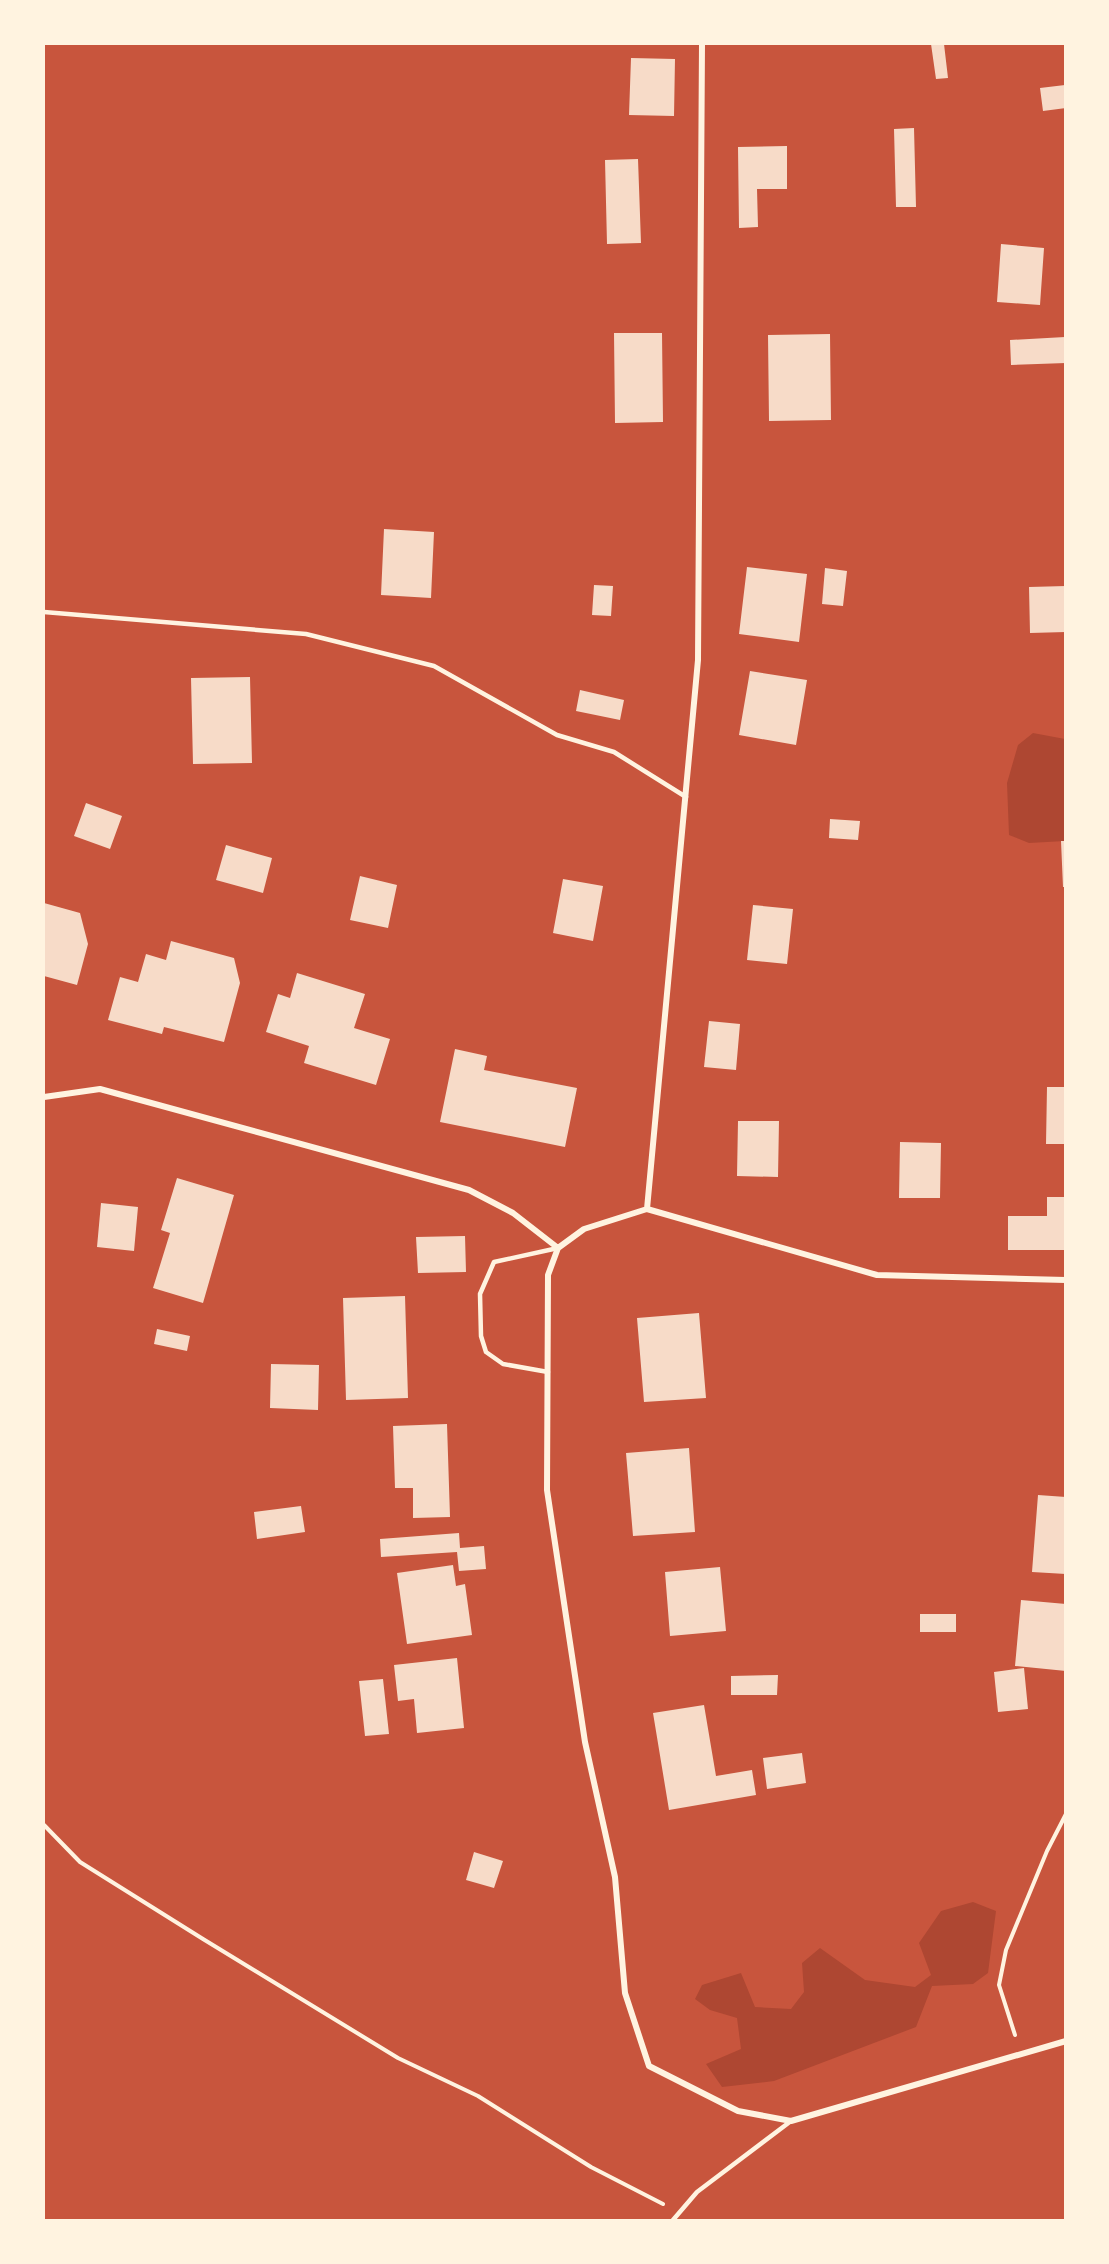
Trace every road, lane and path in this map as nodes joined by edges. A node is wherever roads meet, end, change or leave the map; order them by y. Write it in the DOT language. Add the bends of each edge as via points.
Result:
graph roads {
  1 [pos="702,44"];
  2 [pos="44,612"];
  3 [pos="686,797"];
  4 [pos="44,1097"];
  5 [pos="647,1209"];
  6 [pos="558,1248"];
  7 [pos="1065,1280"];
  8 [pos="548,1372"];
  9 [pos="1065,1814"];
  10 [pos="44,1825"];
  11 [pos="1065,2041"];
  12 [pos="1025,2053"];
  13 [pos="791,2121"];
  14 [pos="679,2212"];
  15 [pos="673,2220"];
  1 -- 3 [label="street" via="698,660"];
  2 -- 3 [label="lane" via="306,634 434,666 557,735 614,752"];
  3 -- 5 [label="street"];
  4 -- 6 [label="street" via="100,1089 469,1190 513,1213"];
  5 -- 6 [label="street" via="584,1229"];
  5 -- 7 [label="street" via="877,1275"];
  6 -- 8 [label="street" via="548,1275"];
  6 -- 8 [label="lane" via="494,1262 480,1294 481,1336 486,1352 503,1364"];
  8 -- 13 [label="street" via="547,1490 585,1742 615,1877 625,1993 649,2066 738,2111"];
  9 -- 12 [label="path" via="1006,1950 999,1985 1012,2028"];
  10 -- 14 [label="path" via="80,1862 232,1957 398,2058 478,2096 591,2167"];
  11 -- 12 [label="street"];
  12 -- 13 [label="street"];
  13 -- 14 [label="lane" via="696,2192"];
  14 -- 15 [label="lane"];
}
